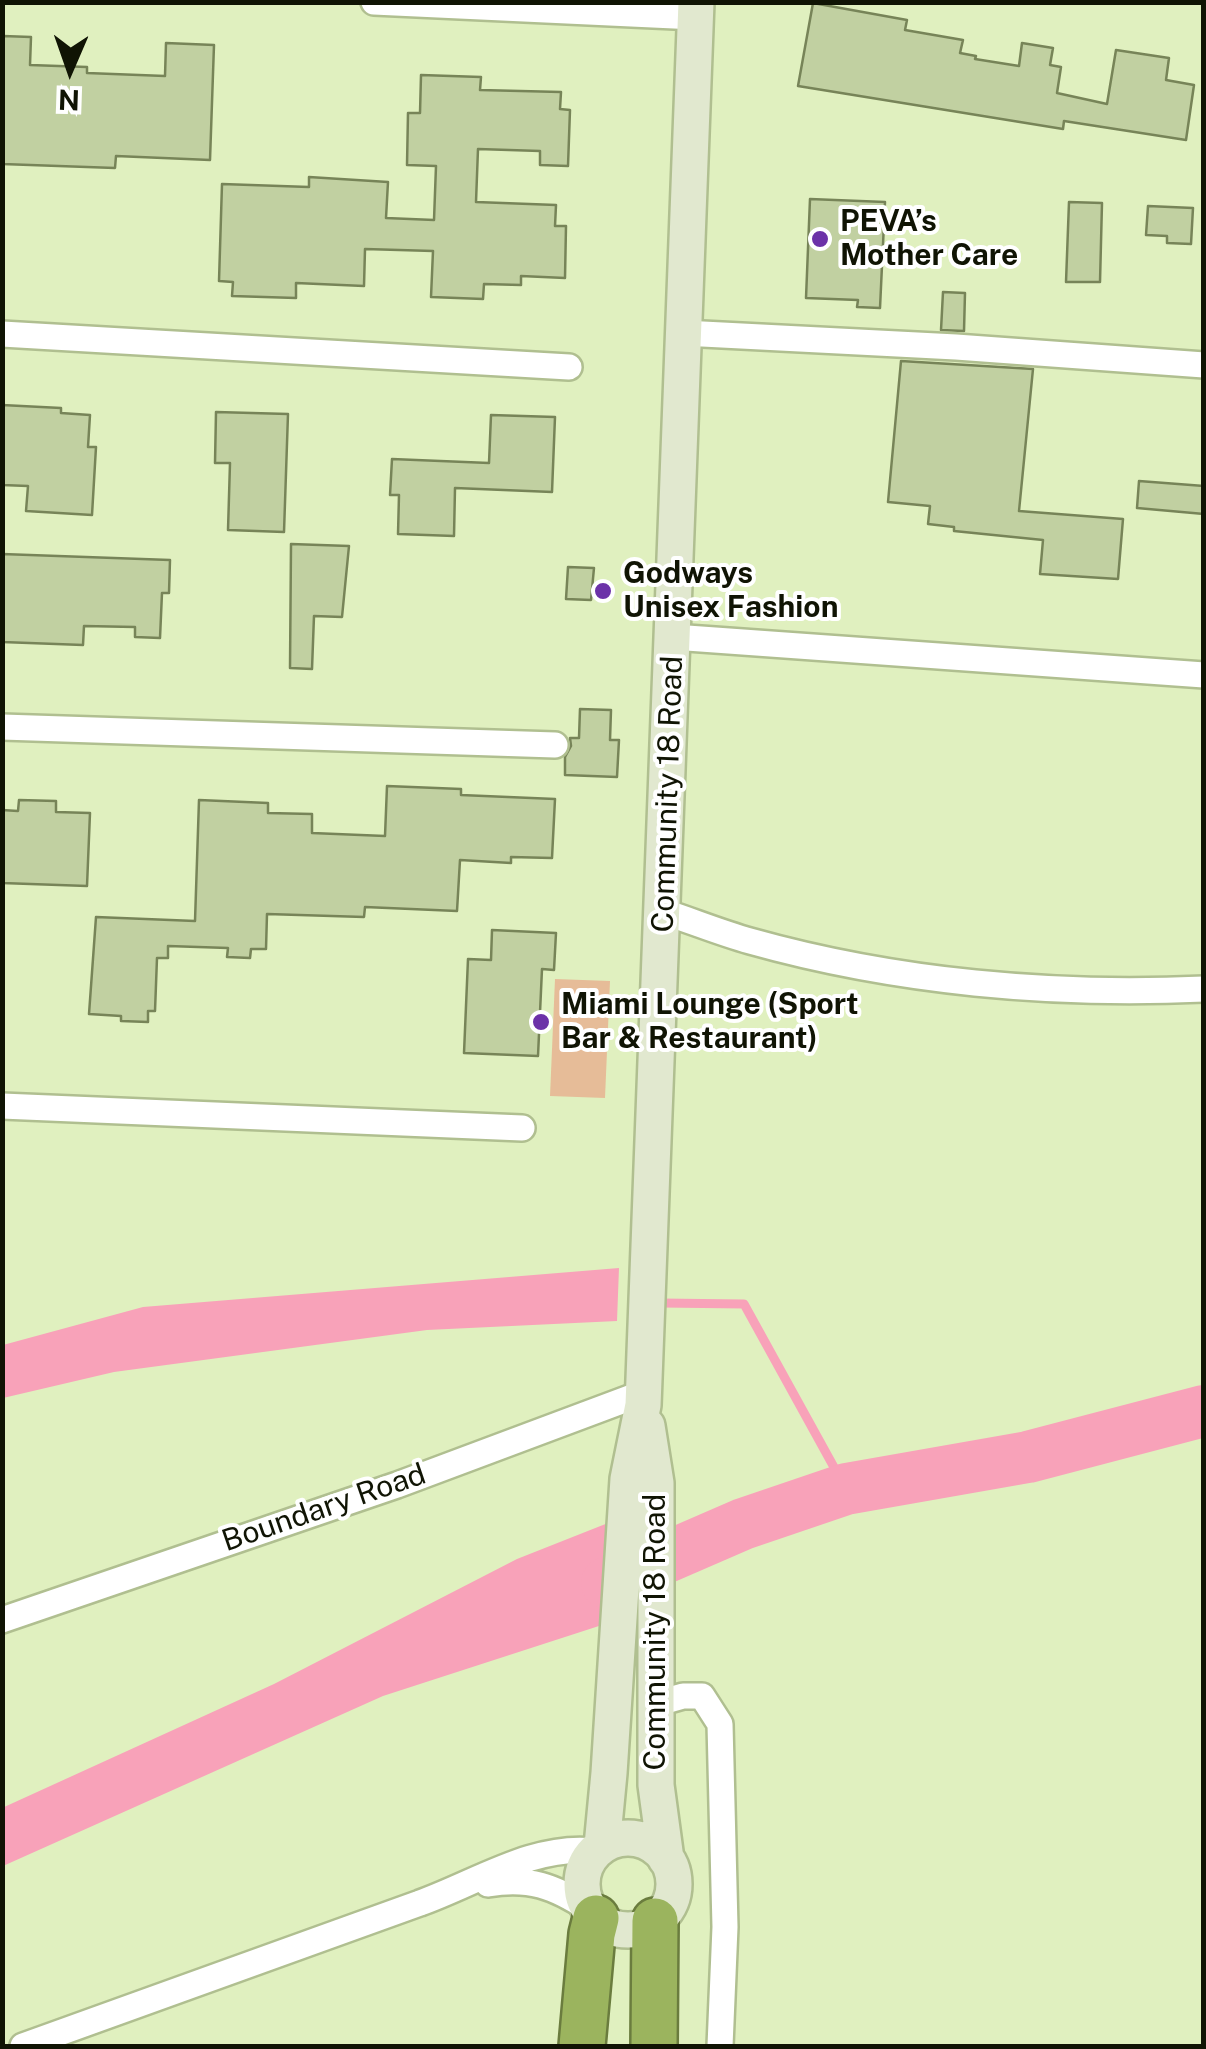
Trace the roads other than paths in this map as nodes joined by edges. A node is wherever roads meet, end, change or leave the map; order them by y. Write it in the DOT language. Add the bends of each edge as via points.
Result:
graph roads {
  1 [pos="374,2"];
  2 [pos="696,10"];
  3 [pos="2,334"];
  4 [pos="683,334"];
  5 [pos="1204,365"];
  6 [pos="569,367"];
  7 [pos="673,637"];
  8 [pos="1204,675"];
  9 [pos="2,727"];
  10 [pos="554,745"];
  11 [pos="664,912"];
  12 [pos="1204,989"];
  13 [pos="2,1106"];
  14 [pos="522,1128"];
  15 [pos="643,1399"];
  16 [pos="642,1481"];
  17 [pos="2,1620"];
  18 [pos="655,1689"];
  19 [pos="598,1849"];
  20 [pos="666,1859"];
  21 [pos="463,1888"];
  22 [pos="592,1913"];
  23 [pos="656,1921"];
  24 [pos="24,2046"];
  25 [pos="582,2046"];
  26 [pos="654,2046"];
  27 [pos="720,2046"];
  1 -- 2 [label="street"];
  2 -- 4 [label="main road, Community 18 Road"];
  3 -- 6 [label="street"];
  4 -- 5 [label="street"];
  4 -- 7 [label="main road, Community 18 Road"];
  7 -- 8 [label="street"];
  7 -- 11 [label="main road, Community 18 Road"];
  9 -- 10 [label="street"];
  11 -- 12 [label="street" via="749,941 894,971 1062,990"];
  11 -- 15 [label="main road, Community 18 Road"];
  13 -- 14 [label="street"];
  15 -- 16 [label="main road, Community 18 Road"];
  15 -- 17 [label="street, Boundary Road"];
  16 -- 18 [label="main road, Community 18 Road"];
  16 -- 19 [label="main road, Community 18 Road" via="614,1670 610,1773"];
  18 -- 20 [label="main road, Community 18 Road" via="656,1784"];
  18 -- 27 [label="street" via="702,1696 720,1724"];
  19 -- 20 [label="main road" via="631,1838"];
  19 -- 21 [label="street" via="547,1852"];
  19 -- 22 [label="main road" via="581,1886"];
  20 -- 23 [label="main road" via="672,1899"];
  21 -- 22 [label="street" via="528,1881 562,1891"];
  21 -- 24 [label="street"];
  22 -- 23 [label="main road" via="629,1930"];
  22 -- 25 [label="highway"];
  23 -- 26 [label="highway"];
}
